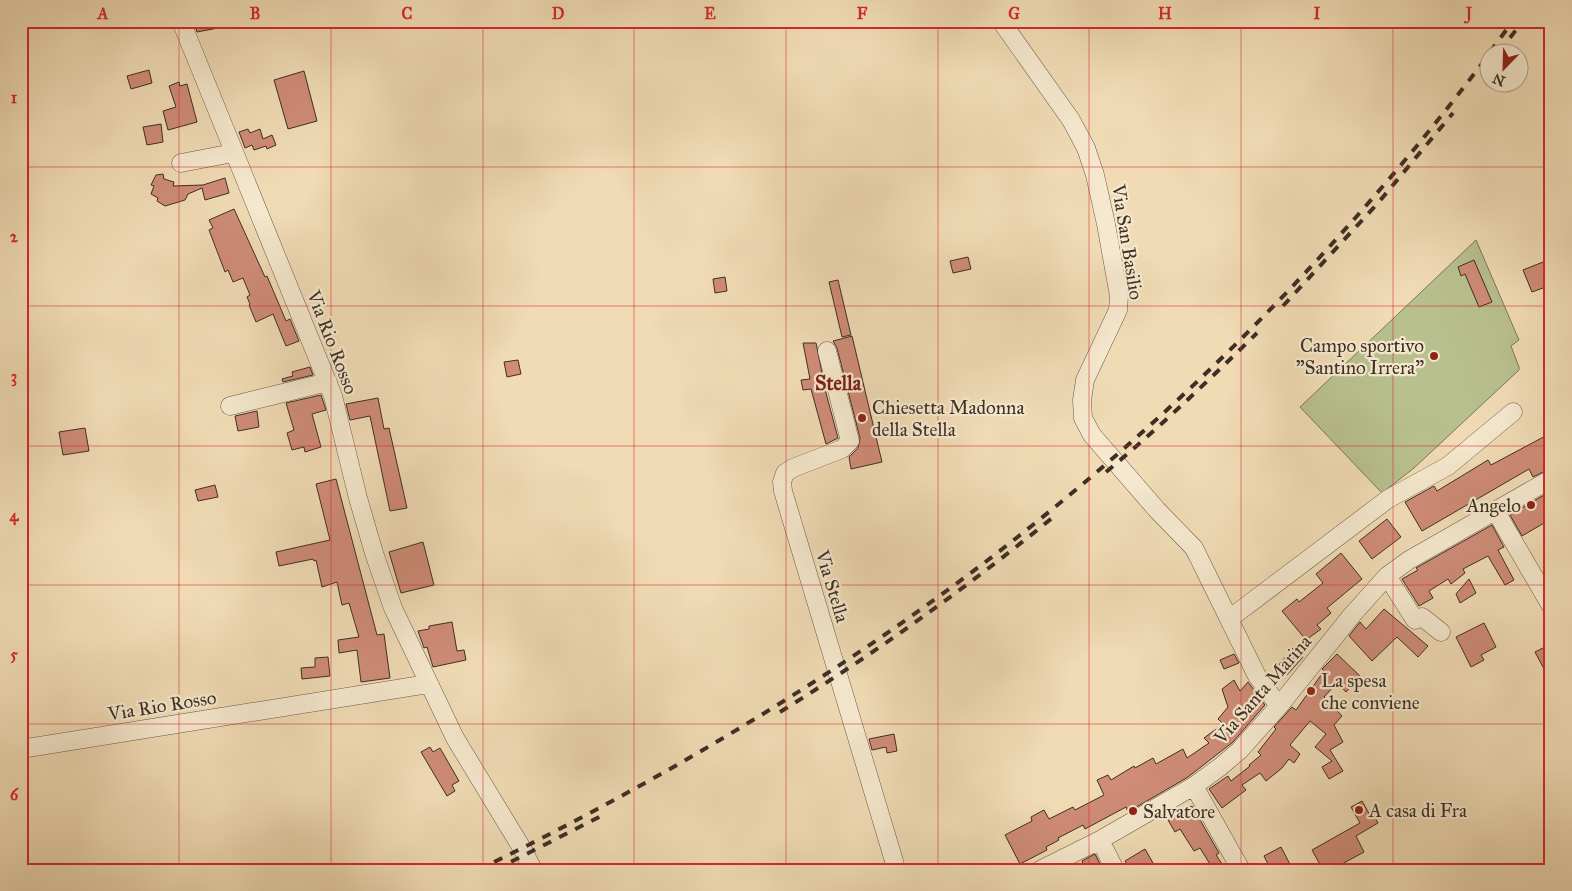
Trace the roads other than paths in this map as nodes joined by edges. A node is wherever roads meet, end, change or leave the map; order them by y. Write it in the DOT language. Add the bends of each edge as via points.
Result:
graph roads {
  1 [pos="181,21"];
  2 [pos="1001,21"];
  3 [pos="233,153"];
  4 [pos="181,163"];
  5 [pos="827,351"];
  6 [pos="328,382"];
  7 [pos="230,406"];
  8 [pos="1513,412"];
  9 [pos="1551,479"];
  10 [pos="1495,510"];
  11 [pos="1387,576"];
  12 [pos="1551,606"];
  13 [pos="1229,619"];
  14 [pos="1441,632"];
  15 [pos="428,684"];
  16 [pos="1279,706"];
  17 [pos="21,749"];
  18 [pos="1194,786"];
  19 [pos="1100,840"];
  20 [pos="533,870"];
  21 [pos="893,870"];
  22 [pos="1040,870"];
  23 [pos="1115,870"];
  24 [pos="1241,870"];
  1 -- 3 [label="street, Via Rio Rosso"];
  2 -- 13 [label="street, Via San Basilio" via="1071,120 1086,148 1106,224 1119,296 1118,310 1085,380 1083,418 1092,435 1194,548"];
  3 -- 4 [label="street"];
  3 -- 6 [label="street, Via Rio Rosso"];
  5 -- 21 [label="street, Via Stella" via="850,441 842,449 785,473 782,491 894,861"];
  6 -- 7 [label="street"];
  6 -- 15 [label="street, Via Rio Rosso" via="374,553 393,608"];
  8 -- 13 [label="street" via="1448,466 1388,499"];
  9 -- 10 [label="street, Via Santa Marina"];
  10 -- 11 [label="street, Via Santa Marina" via="1408,560"];
  10 -- 12 [label="street"];
  11 -- 14 [label="street" via="1415,620 1422,617"];
  11 -- 16 [label="street, Via Santa Marina"];
  13 -- 16 [label="street, Via San Basilio" via="1257,676"];
  15 -- 17 [label="street, Via Rio Rosso"];
  15 -- 20 [label="street, Via Rio Rosso" via="455,738"];
  16 -- 18 [label="street, Via Santa Marina" via="1240,750"];
  18 -- 19 [label="street, Via Santa Marina"];
  18 -- 24 [label="street"];
  19 -- 22 [label="street, Via Santa Marina"];
  19 -- 23 [label="street"];
}
